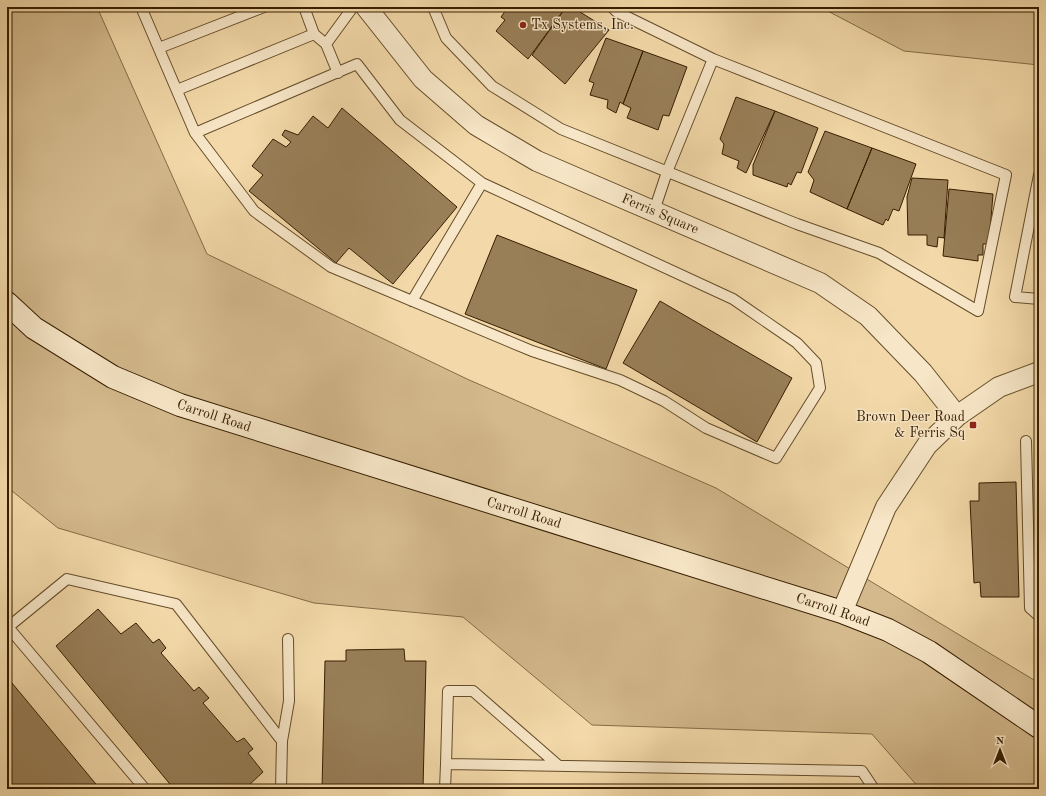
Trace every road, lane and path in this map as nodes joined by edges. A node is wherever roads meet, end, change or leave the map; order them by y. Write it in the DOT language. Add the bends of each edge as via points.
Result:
graph roads {
  1 [pos="142,7"];
  2 [pos="264,7"];
  3 [pos="304,7"];
  4 [pos="353,7"];
  5 [pos="366,7"];
  6 [pos="433,7"];
  7 [pos="612,7"];
  8 [pos="314,34"];
  9 [pos="326,44"];
  10 [pos="159,48"];
  11 [pos="713,59"];
  12 [pos="338,72"];
  13 [pos="176,90"];
  14 [pos="195,133"];
  15 [pos="667,172"];
  16 [pos="1039,175"];
  17 [pos="482,184"];
  18 [pos="654,211"];
  19 [pos="1039,299"];
  20 [pos="412,301"];
  21 [pos="7,303"];
  22 [pos="1039,372"];
  23 [pos="957,416"];
  24 [pos="1026,441"];
  25 [pos="842,612"];
  26 [pos="1039,616"];
  27 [pos="8,627"];
  28 [pos="288,639"];
  29 [pos="1039,727"];
  30 [pos="282,741"];
  31 [pos="446,764"];
  32 [pos="559,766"];
  33 [pos="146,789"];
  34 [pos="281,789"];
  35 [pos="445,789"];
  36 [pos="874,789"];
  1 -- 10 [label="lane"];
  2 -- 10 [label="lane"];
  3 -- 8 [label="lane"];
  4 -- 9 [label="lane"];
  5 -- 18 [label="street, Ferris Square" via="422,79 476,125 537,162"];
  6 -- 15 [label="lane" via="446,38 492,86 561,129"];
  7 -- 11 [label="lane" via="617,12"];
  8 -- 9 [label="lane"];
  8 -- 13 [label="lane"];
  9 -- 12 [label="lane"];
  10 -- 13 [label="lane"];
  11 -- 15 [label="lane"];
  11 -- 15 [label="lane" via="1006,175 978,311 879,253 797,224"];
  12 -- 14 [label="lane"];
  12 -- 17 [label="lane" via="357,64 400,120"];
  13 -- 14 [label="lane"];
  14 -- 20 [label="lane" via="254,211 331,267"];
  15 -- 18 [label="lane"];
  16 -- 19 [label="lane" via="1015,297"];
  17 -- 20 [label="lane"];
  17 -- 20 [label="lane" via="734,300 797,343 816,363 820,388 776,458 706,428 664,401 620,380 532,351"];
  18 -- 23 [label="street, Ferris Square" via="820,282 868,316 923,373"];
  21 -- 25 [label="main road, Carroll Road" via="34,328 113,377 180,405"];
  22 -- 23 [label="street" via="999,387"];
  23 -- 25 [label="street" via="926,445 886,507"];
  24 -- 26 [label="lane" via="1030,608"];
  25 -- 29 [label="main road, Carroll Road" via="888,630 928,652"];
  27 -- 30 [label="lane" via="67,579 176,604"];
  27 -- 33 [label="lane"];
  28 -- 30 [label="lane" via="290,700"];
  30 -- 34 [label="lane"];
  31 -- 32 [label="lane"];
  31 -- 32 [label="lane" via="448,691 473,691"];
  31 -- 35 [label="lane"];
  32 -- 36 [label="lane" via="862,771"];
}
